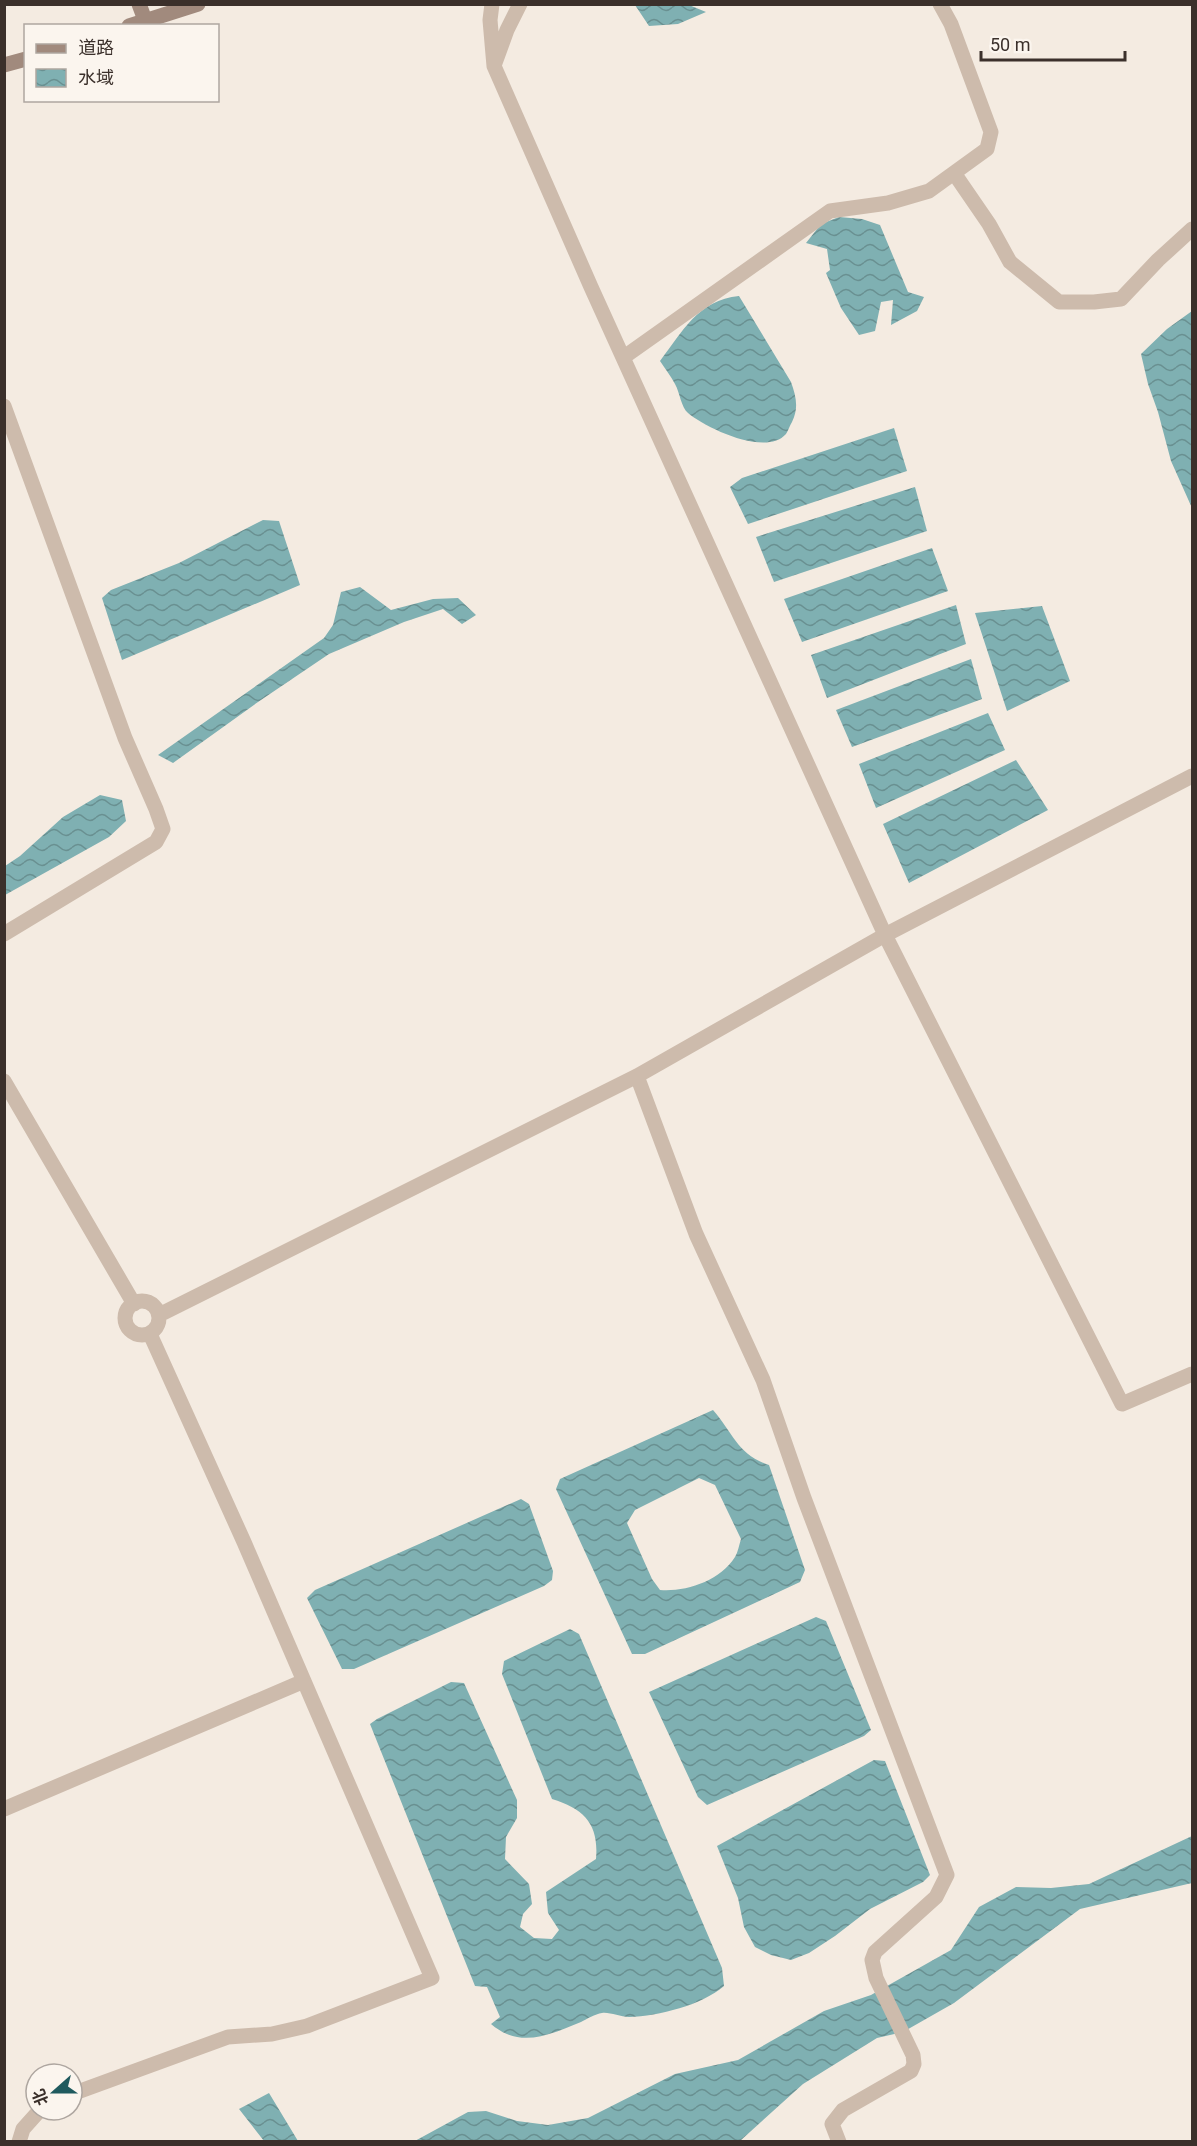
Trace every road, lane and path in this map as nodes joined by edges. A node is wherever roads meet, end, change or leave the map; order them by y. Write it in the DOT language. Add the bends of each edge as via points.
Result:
graph roads {
  1 [pos="139,4"];
  2 [pos="198,4"];
  3 [pos="492,4"];
  4 [pos="520,4"];
  5 [pos="940,4"];
  6 [pos="145,21"];
  7 [pos="135,24"];
  8 [pos="24,60"];
  9 [pos="4,65"];
  10 [pos="494,66"];
  11 [pos="954,173"];
  12 [pos="1192,229"];
  13 [pos="624,357"];
  14 [pos="4,406"];
  15 [pos="1192,776"];
  16 [pos="4,934"];
  17 [pos="885,935"];
  18 [pos="637,1076"];
  19 [pos="4,1081"];
  20 [pos="134,1304"];
  21 [pos="159,1315"];
  22 [pos="150,1334"];
  23 [pos="1192,1374"];
  24 [pos="303,1681"];
  25 [pos="4,1809"];
  26 [pos="84,2090"];
  27 [pos="29,2122"];
  28 [pos="19,2142"];
  29 [pos="839,2142"];
  1 -- 6 [label="street"];
  2 -- 6 [label="street"];
  3 -- 10 [label="street"];
  4 -- 10 [label="street"];
  5 -- 11 [label="street" via="991,132 987,149"];
  6 -- 7 [label="street"];
  8 -- 9 [label="street"];
  10 -- 13 [label="street"];
  11 -- 12 [label="street" via="1010,262 1059,302 1121,299"];
  11 -- 13 [label="street" via="929,191 830,211"];
  13 -- 17 [label="street"];
  14 -- 16 [label="street" via="125,738 163,829 156,842"];
  15 -- 17 [label="street"];
  17 -- 18 [label="street"];
  17 -- 23 [label="street" via="1122,1404"];
  18 -- 21 [label="street"];
  18 -- 29 [label="street" via="696,1234 763,1380 947,1875 936,1898 875,1952 872,1960 876,1978 914,2064 911,2071 843,2110 832,2124"];
  19 -- 20 [label="street"];
  20 -- 21 [label="street" via="149,1302"];
  20 -- 22 [label="street" via="126,1313 126,1324 133,1333"];
  21 -- 22 [label="street" via="158,1326"];
  22 -- 24 [label="street"];
  24 -- 25 [label="street"];
  24 -- 26 [label="street" via="432,1978 308,2026 272,2034 228,2037"];
  27 -- 28 [label="street"];
}
